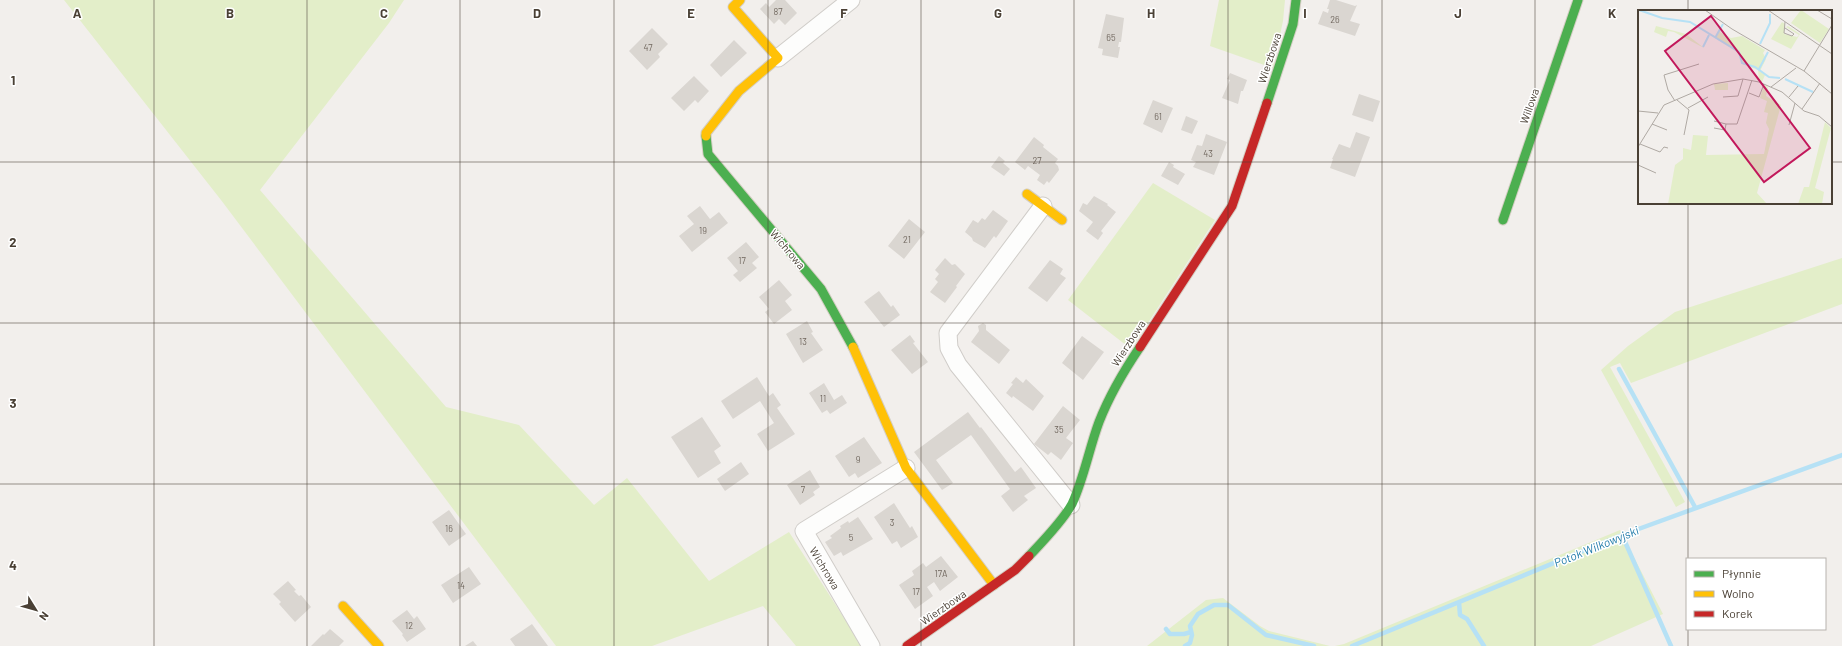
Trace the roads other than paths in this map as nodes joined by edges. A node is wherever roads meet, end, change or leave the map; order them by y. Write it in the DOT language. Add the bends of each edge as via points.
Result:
graph roads {
  1 [pos="740,0"];
  2 [pos="851,0"];
  3 [pos="1296,0"];
  4 [pos="1578,0"];
  5 [pos="778,58"];
  6 [pos="1027,194"];
  7 [pos="1043,206"];
  8 [pos="1062,220"];
  9 [pos="1503,220"];
  10 [pos="906,468"];
  11 [pos="1071,505"];
  12 [pos="994,585"];
  13 [pos="343,606"];
  14 [pos="379,646"];
  15 [pos="872,646"];
  16 [pos="907,646"];
  1 -- 5 [label="street" via="733,7"];
  2 -- 5 [label="street, Wichrowa"];
  3 -- 11 [label="street, Wierzbowa" via="1293,24 1232,206 1117,381 1099,423"];
  4 -- 9 [label="street, Willowa"];
  5 -- 10 [label="street, Wichrowa" via="739,91 706,133 708,154 821,289 852,346"];
  6 -- 7 [label="street"];
  7 -- 8 [label="street"];
  7 -- 11 [label="street" via="948,332 949,348 958,365"];
  10 -- 12 [label="street, Wichrowa"];
  10 -- 15 [label="street, Wichrowa" via="804,532"];
  11 -- 12 [label="street, Wierzbowa" via="1047,537 1015,570"];
  12 -- 16 [label="street, Wierzbowa"];
  13 -- 14 [label="street"];
}
